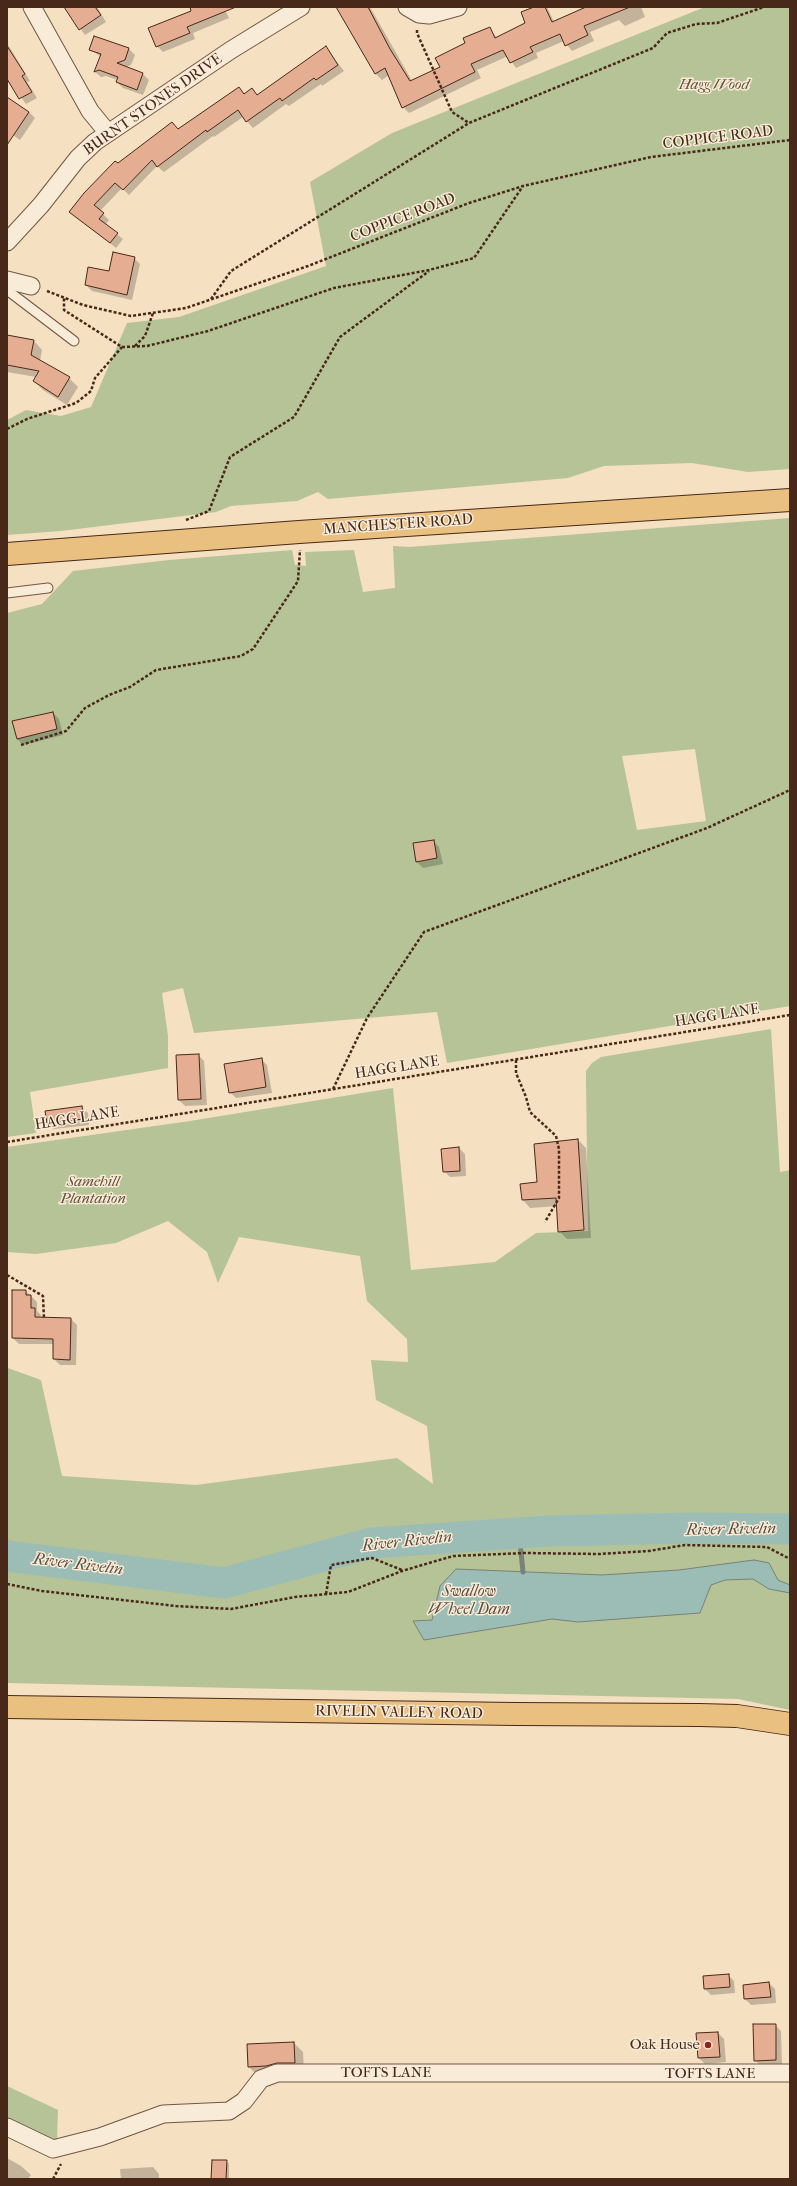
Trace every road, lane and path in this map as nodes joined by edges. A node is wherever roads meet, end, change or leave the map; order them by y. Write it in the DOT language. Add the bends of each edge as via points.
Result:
graph roads {
  1 [pos="32,7"];
  2 [pos="301,7"];
  3 [pos="458,7"];
  4 [pos="764,7"];
  5 [pos="413,10"];
  6 [pos="469,123"];
  7 [pos="108,133"];
  8 [pos="790,140"];
  9 [pos="523,186"];
  10 [pos="7,242"];
  11 [pos="429,270"];
  12 [pos="7,280"];
  13 [pos="31,286"];
  14 [pos="7,290"];
  15 [pos="64,298"];
  16 [pos="211,300"];
  17 [pos="153,313"];
  18 [pos="74,341"];
  19 [pos="122,346"];
  20 [pos="134,346"];
  21 [pos="7,429"];
  22 [pos="790,500"];
  23 [pos="182,522"];
  24 [pos="299,532"];
  25 [pos="7,554"];
  26 [pos="48,588"];
  27 [pos="7,593"];
  28 [pos="21,745"];
  29 [pos="790,790"];
  30 [pos="790,1015"];
  31 [pos="516,1060"];
  32 [pos="333,1090"];
  33 [pos="7,1142"];
  34 [pos="545,1222"];
  35 [pos="7,1275"];
  36 [pos="44,1319"];
  37 [pos="790,1559"];
  38 [pos="402,1571"];
  39 [pos="7,1584"];
  40 [pos="326,1594"];
  41 [pos="7,1707"];
  42 [pos="790,1724"];
  43 [pos="790,2073"];
  44 [pos="7,2127"];
  1 -- 7 [label="street" via="90,111"];
  2 -- 7 [label="street, BURNT STONES DRIVE" via="231,50"];
  3 -- 5 [label="street" via="429,15"];
  4 -- 6 [label="path" via="717,23 696,24 667,33 653,48"];
  5 -- 6 [label="path" via="417,33 452,112"];
  6 -- 16 [label="path" via="231,271"];
  7 -- 10 [label="street, BURNT STONES DRIVE" via="78,158 37,210"];
  8 -- 9 [label="path, COPPICE ROAD" via="650,157"];
  9 -- 11 [label="path" via="474,258"];
  9 -- 16 [label="path, COPPICE ROAD" via="469,203 308,266"];
  11 -- 20 [label="path" via="334,288 208,331 147,346"];
  11 -- 23 [label="path" via="340,337 294,417 230,457 208,511"];
  12 -- 13 [label="street"];
  13 -- 15 [label="path, COPPICE ROAD"];
  14 -- 18 [label="lane"];
  15 -- 17 [label="path, COPPICE ROAD" via="131,316"];
  15 -- 19 [label="path" via="64,310"];
  16 -- 17 [label="path, COPPICE ROAD" via="186,308"];
  17 -- 20 [label="path" via="145,336"];
  19 -- 20 [label="path"];
  19 -- 21 [label="path" via="95,378 91,391 76,403 27,419"];
  22 -- 24 [label="main road, MANCHESTER ROAD"];
  24 -- 25 [label="main road, MANCHESTER ROAD"];
  24 -- 28 [label="path" via="301,556 298,581 254,649 241,656 156,670 130,687 85,708 66,731"];
  26 -- 27 [label="lane"];
  29 -- 32 [label="path" via="707,828 424,932 367,1018"];
  30 -- 31 [label="path, HAGG LANE"];
  31 -- 32 [label="path, HAGG LANE"];
  31 -- 34 [label="path" via="516,1073 530,1112 556,1136 559,1149 559,1198"];
  32 -- 33 [label="path, HAGG LANE"];
  35 -- 36 [label="path" via="43,1296"];
  37 -- 38 [label="path" via="767,1547 685,1545 598,1554 517,1553 453,1556"];
  38 -- 40 [label="path" via="348,1592"];
  38 -- 40 [label="path" via="372,1558 332,1565"];
  39 -- 40 [label="path" via="42,1591 176,1606 231,1609 295,1596"];
  41 -- 42 [label="main road, RIVELIN VALLEY ROAD" via="700,1715 737,1716"];
  43 -- 44 [label="street, TOFTS LANE" via="277,2073 261,2079 244,2101 230,2111 163,2114 100,2137 53,2149"];
}
